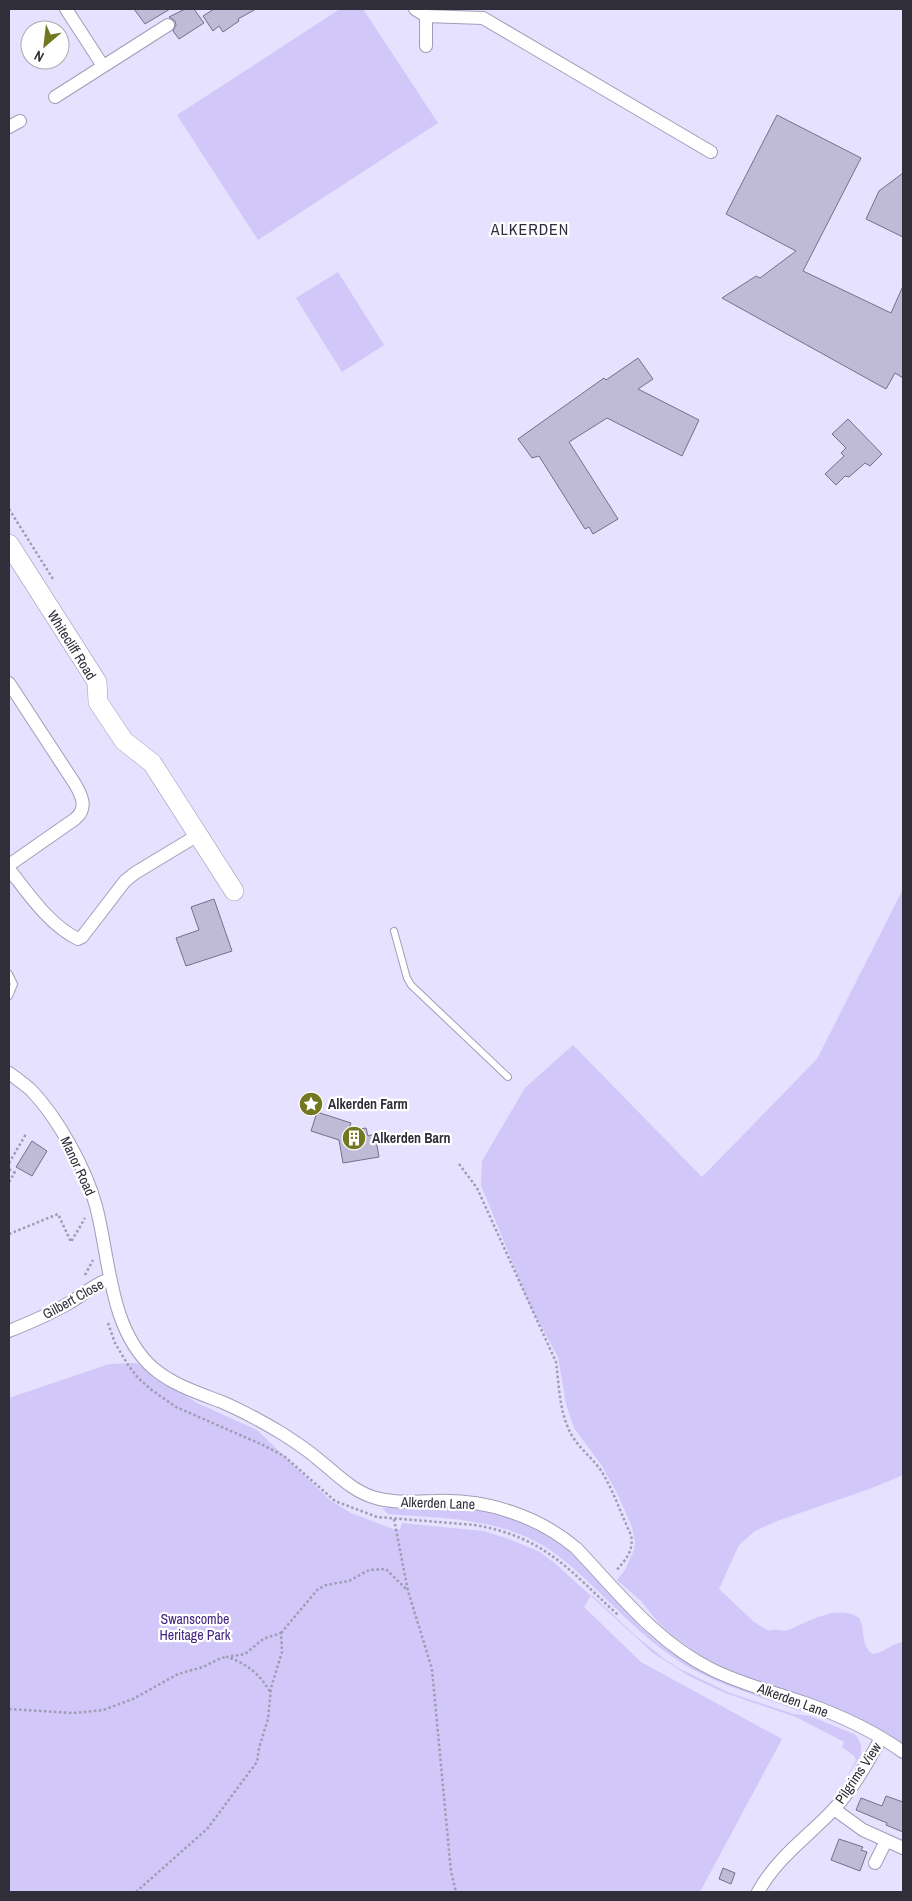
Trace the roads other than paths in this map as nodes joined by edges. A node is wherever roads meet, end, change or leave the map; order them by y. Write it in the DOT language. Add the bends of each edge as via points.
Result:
graph roads {
  1 [pos="66,9"];
  2 [pos="420,12"];
  3 [pos="168,25"];
  4 [pos="426,46"];
  5 [pos="103,66"];
  6 [pos="55,97"];
  7 [pos="712,152"];
  8 [pos="9,544"];
  9 [pos="9,683"];
  10 [pos="198,835"];
  11 [pos="9,865"];
  12 [pos="9,869"];
  13 [pos="234,891"];
  14 [pos="394,931"];
  15 [pos="9,974"];
  16 [pos="9,996"];
  17 [pos="9,1073"];
  18 [pos="508,1077"];
  19 [pos="110,1279"];
  20 [pos="9,1331"];
  21 [pos="881,1738"];
  22 [pos="903,1752"];
  23 [pos="834,1809"];
  24 [pos="886,1841"];
  25 [pos="903,1848"];
  26 [pos="875,1863"];
  27 [pos="758,1892"];
  1 -- 5 [label="street"];
  2 -- 4 [label="street"];
  2 -- 7 [label="street" via="483,18"];
  3 -- 5 [label="street"];
  5 -- 6 [label="street"];
  8 -- 10 [label="street, Whitecliff Road" via="97,682 98,702 103,710 124,742 152,763"];
  9 -- 11 [label="street" via="75,784 83,806 75,819"];
  10 -- 12 [label="street" via="124,881 78,938 56,923"];
  10 -- 13 [label="street, Whitecliff Road"];
  14 -- 18 [label="lane" via="411,985"];
  15 -- 16 [label="lane" via="14,984"];
  17 -- 19 [label="street, Manor Road" via="40,1101 81,1167 96,1205"];
  19 -- 20 [label="street, Gilbert Close" via="55,1311"];
  19 -- 21 [label="street, Alkerden Lane" via="123,1321 136,1347 150,1366 186,1389 266,1424 370,1496 398,1502 467,1502 535,1522 569,1542 655,1632 674,1647 748,1684 814,1706"];
  21 -- 22 [label="street, Alkerden Lane"];
  21 -- 23 [label="street, Pilgrims View" via="856,1781"];
  23 -- 24 [label="street, Pilgrims View"];
  23 -- 27 [label="street, Pilgrims View" via="784,1856"];
  24 -- 25 [label="street, Pilgrims View"];
  24 -- 26 [label="street"];
}
